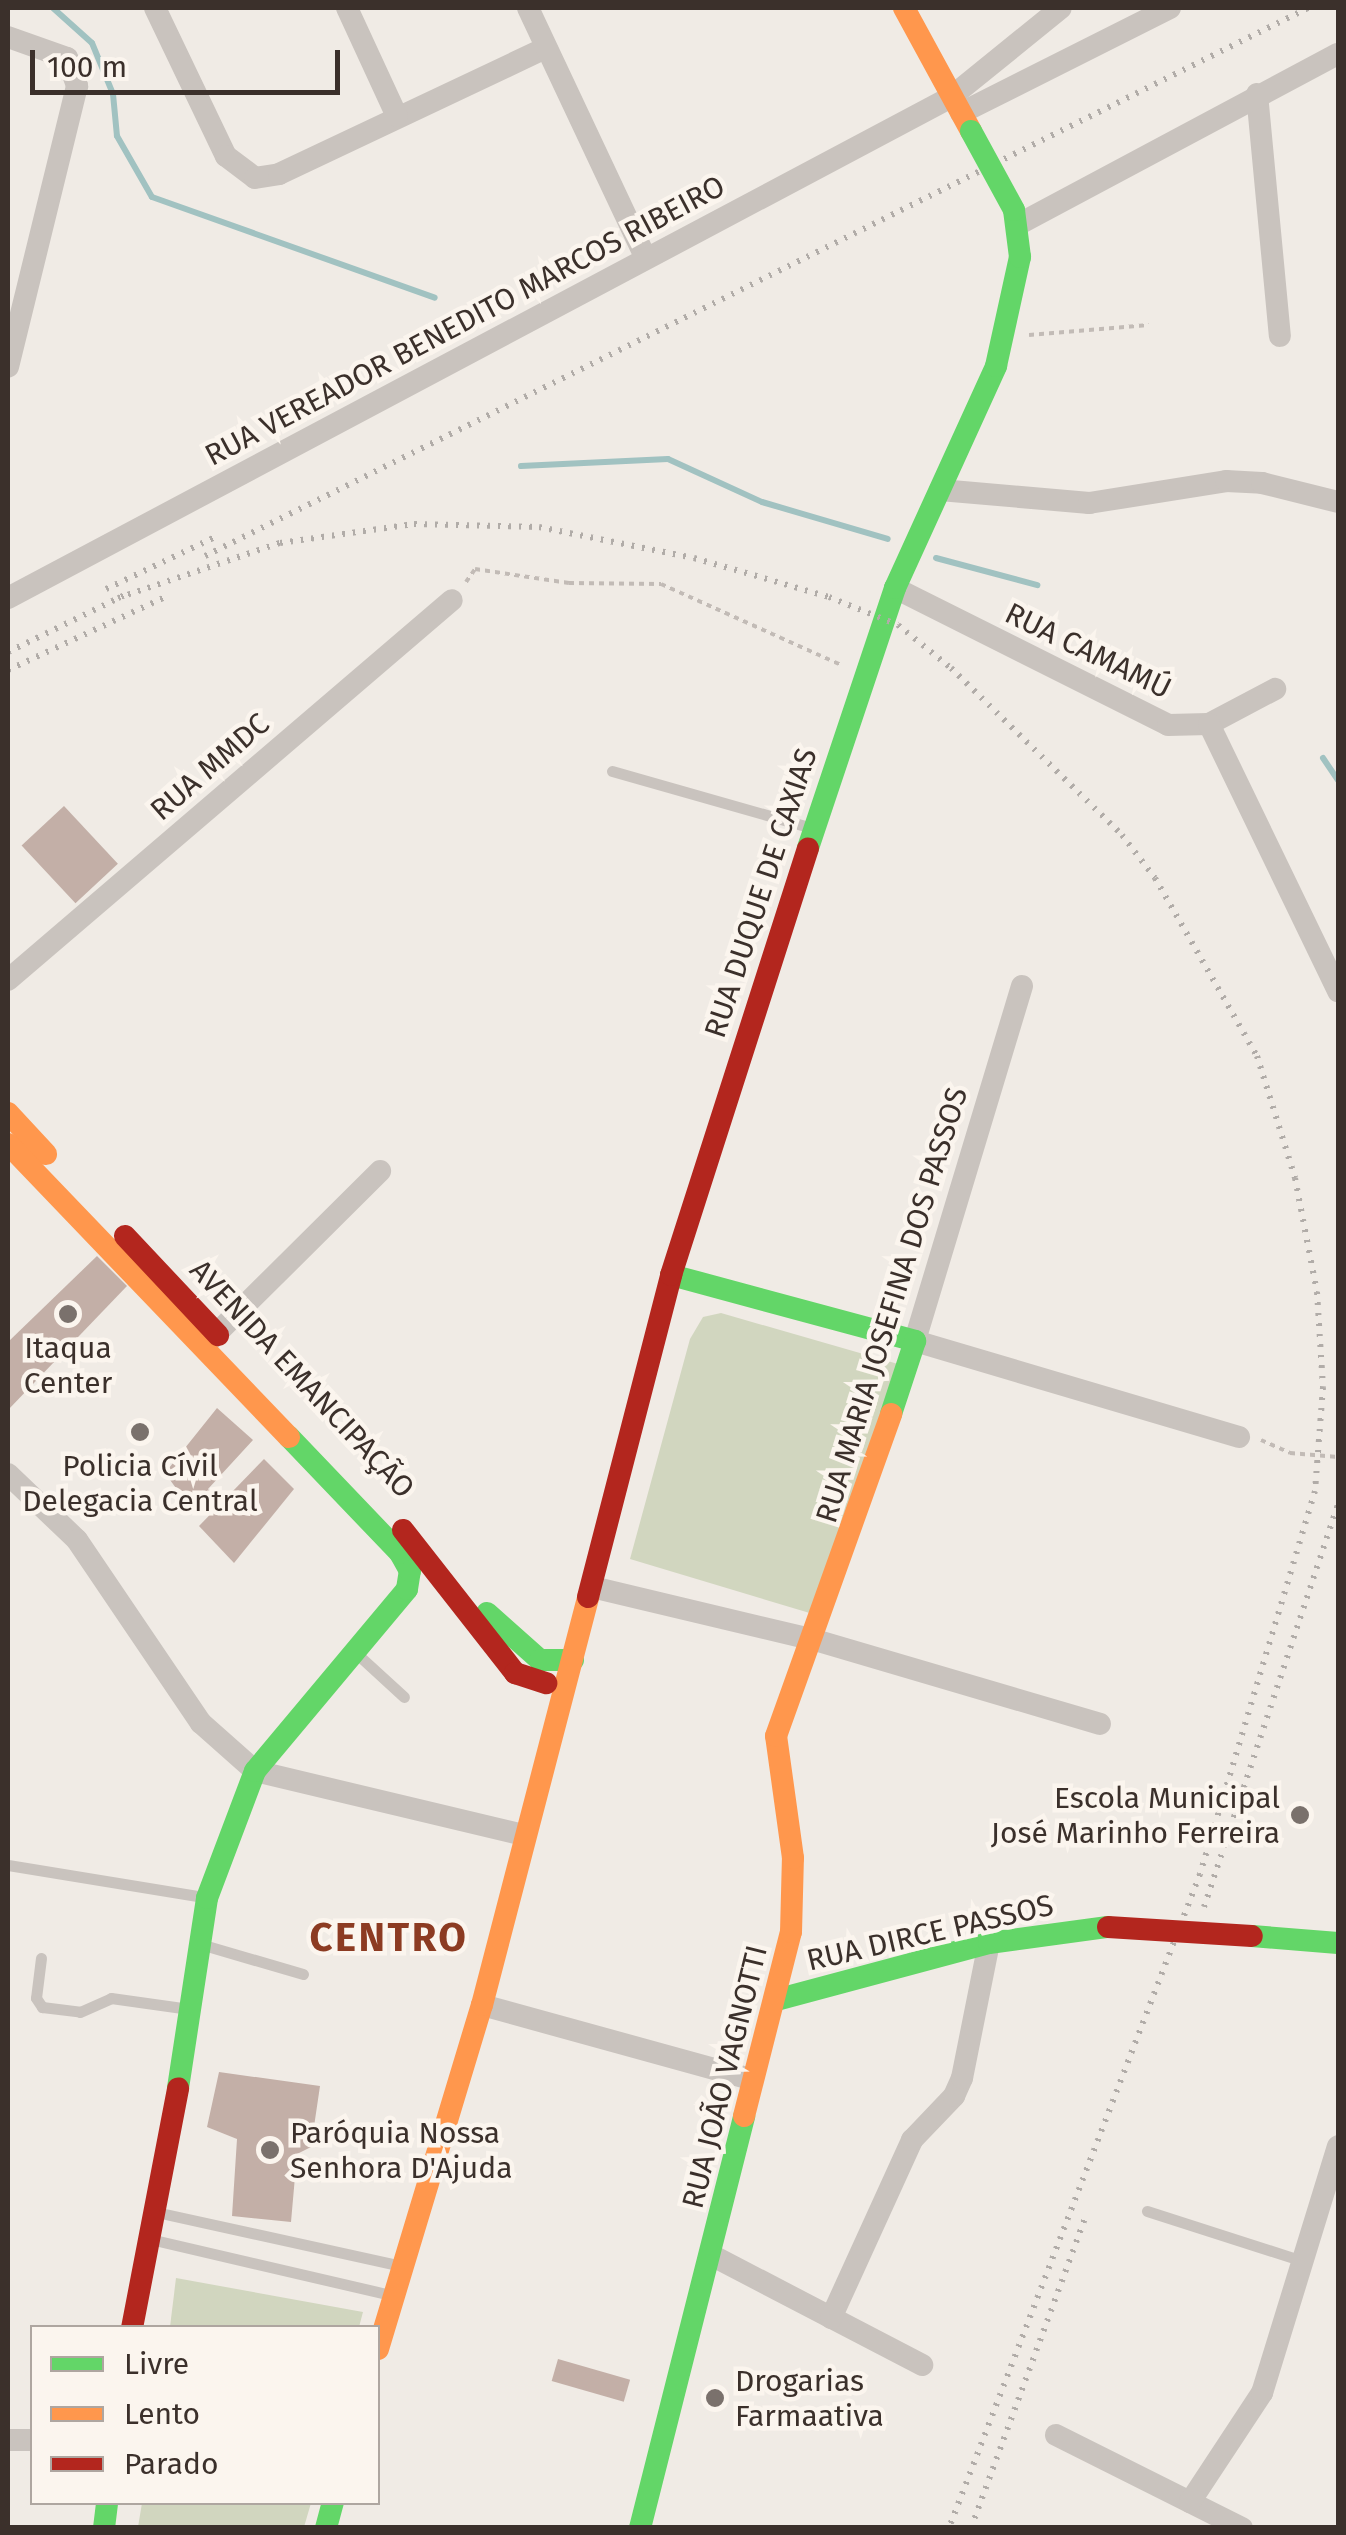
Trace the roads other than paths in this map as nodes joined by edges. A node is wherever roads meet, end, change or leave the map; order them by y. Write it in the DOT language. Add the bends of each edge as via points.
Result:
graph roads {
  1 [pos="155,8"];
  2 [pos="347,8"];
  3 [pos="528,8"];
  4 [pos="904,8"];
  5 [pos="1062,8"];
  6 [pos="1170,8"];
  7 [pos="8,38"];
  8 [pos="546,48"];
  9 [pos="1338,54"];
  10 [pos="1257,94"];
  11 [pos="961,114"];
  12 [pos="397,116"];
  13 [pos="1017,217"];
  14 [pos="644,255"];
  15 [pos="14,309"];
  16 [pos="1280,336"];
  17 [pos="8,366"];
  18 [pos="940,490"];
  19 [pos="1338,502"];
  20 [pos="895,588"];
  21 [pos="8,598"];
  22 [pos="452,600"];
  23 [pos="1275,689"];
  24 [pos="1209,724"];
  25 [pos="612,771"];
  26 [pos="812,828"];
  27 [pos="8,980"];
  28 [pos="1022,986"];
  29 [pos="1338,990"];
  30 [pos="8,1113"];
  31 [pos="8,1144"];
  32 [pos="380,1171"];
  33 [pos="671,1275"];
  34 [pos="208,1341"];
  35 [pos="915,1342"];
  36 [pos="1238,1437"];
  37 [pos="8,1474"];
  38 [pos="436,1568"];
  39 [pos="592,1587"];
  40 [pos="406,1589"];
  41 [pos="816,1640"];
  42 [pos="490,1644"];
  43 [pos="353,1650"];
  44 [pos="573,1660"];
  45 [pos="546,1683"];
  46 [pos="404,1697"];
  47 [pos="556,1721"];
  48 [pos="1100,1724"];
  49 [pos="255,1772"];
  50 [pos="524,1836"];
  51 [pos="8,1865"];
  52 [pos="207,1898"];
  53 [pos="1338,1942"];
  54 [pos="989,1943"];
  55 [pos="202,1945"];
  56 [pos="40,1958"];
  57 [pos="304,1974"];
  58 [pos="776,2000"];
  59 [pos="482,2005"];
  60 [pos="194,2010"];
  61 [pos="750,2079"];
  62 [pos="1338,2146"];
  63 [pos="151,2210"];
  64 [pos="1146,2211"];
  65 [pos="146,2238"];
  66 [pos="713,2256"];
  67 [pos="1303,2261"];
  68 [pos="401,2266"];
  69 [pos="393,2295"];
  70 [pos="831,2318"];
  71 [pos="132,2325"];
  72 [pos="380,2342"];
  73 [pos="922,2365"];
  74 [pos="1056,2435"];
  75 [pos="1190,2502"];
  76 [pos="640,2528"];
  77 [pos="1242,2528"];
  1 -- 12 [label="street" via="226,156 255,178 279,174"];
  2 -- 12 [label="street"];
  3 -- 8 [label="street"];
  4 -- 11 [label="main road"];
  5 -- 11 [label="street"];
  6 -- 11 [label="street, RUA VEREADOR BENEDITO MARCOS RIBEIRO"];
  7 -- 15 [label="street" via="67,58 77,86"];
  8 -- 12 [label="street"];
  8 -- 14 [label="street"];
  9 -- 10 [label="street"];
  10 -- 13 [label="street"];
  10 -- 16 [label="street"];
  11 -- 13 [label="main road, bridge"];
  11 -- 14 [label="street, RUA VEREADOR BENEDITO MARCOS RIBEIRO"];
  13 -- 18 [label="main road, RUA DUQUE DE CAXIAS" via="1004,336"];
  14 -- 21 [label="street, RUA VEREADOR BENEDITO MARCOS RIBEIRO"];
  15 -- 17 [label="street"];
  18 -- 19 [label="street" via="1089,503 1226,481 1262,482"];
  18 -- 20 [label="main road, RUA DUQUE DE CAXIAS"];
  20 -- 24 [label="street, RUA CAMAMÚ" via="1139,712 1168,724"];
  20 -- 26 [label="main road, RUA DUQUE DE CAXIAS"];
  22 -- 27 [label="street, RUA MMDC"];
  23 -- 24 [label="street"];
  24 -- 29 [label="street"];
  25 -- 26 [label="lane"];
  26 -- 33 [label="main road, RUA DUQUE DE CAXIAS"];
  28 -- 35 [label="street, RUA MARIA JOSEFINA DOS PASSOS"];
  30 -- 34 [label="main road, AVENIDA EMANCIPAÇÃO"];
  31 -- 34 [label="main road, AVENIDA EMANCIPAÇÃO"];
  32 -- 34 [label="street"];
  33 -- 35 [label="main road"];
  33 -- 39 [label="main road, RUA DUQUE DE CAXIAS"];
  34 -- 38 [label="main road, AVENIDA EMANCIPAÇÃO"];
  34 -- 40 [label="main road, AVENIDA EMANCIPAÇÃO" via="400,1552 410,1571"];
  35 -- 36 [label="street"];
  35 -- 41 [label="main road, RUA MARIA JOSEFINA DOS PASSOS"];
  37 -- 49 [label="street" via="84,1549 201,1724"];
  38 -- 42 [label="main road, AVENIDA EMANCIPAÇÃO"];
  38 -- 44 [label="main road" via="540,1660"];
  39 -- 41 [label="street"];
  39 -- 44 [label="main road, RUA DUQUE DE CAXIAS"];
  40 -- 42 [label="main road" via="433,1590"];
  40 -- 43 [label="main road"];
  41 -- 48 [label="street"];
  41 -- 58 [label="main road, RUA JOÃO VAGNOTTI" via="776,1736 795,1896"];
  42 -- 45 [label="main road, AVENIDA EMANCIPAÇÃO" via="526,1681"];
  43 -- 46 [label="lane"];
  43 -- 49 [label="main road"];
  44 -- 45 [label="main road"];
  44 -- 47 [label="main road, RUA DUQUE DE CAXIAS"];
  45 -- 47 [label="main road"];
  47 -- 50 [label="main road, RUA DUQUE DE CAXIAS"];
  49 -- 50 [label="street"];
  49 -- 52 [label="main road"];
  50 -- 59 [label="main road, RUA DUQUE DE CAXIAS"];
  51 -- 52 [label="lane"];
  52 -- 55 [label="main road"];
  53 -- 54 [label="main road, RUA DIRCE PASSOS, bridge" via="1108,1927"];
  54 -- 58 [label="main road, RUA DIRCE PASSOS"];
  54 -- 70 [label="street" via="962,2078 954,2096 912,2140"];
  55 -- 57 [label="lane"];
  55 -- 60 [label="main road"];
  56 -- 60 [label="lane" via="36,1998 42,2008 80,2012 111,1998"];
  58 -- 61 [label="main road, RUA JOÃO VAGNOTTI"];
  59 -- 61 [label="street"];
  59 -- 68 [label="main road, RUA DUQUE DE CAXIAS"];
  60 -- 63 [label="main road"];
  61 -- 66 [label="main road, RUA JOÃO VAGNOTTI"];
  62 -- 67 [label="street"];
  63 -- 65 [label="main road"];
  63 -- 68 [label="lane"];
  64 -- 67 [label="lane"];
  65 -- 69 [label="lane"];
  65 -- 71 [label="main road"];
  66 -- 70 [label="street"];
  66 -- 76 [label="main road, RUA JOÃO VAGNOTTI"];
  67 -- 75 [label="street" via="1262,2393"];
  68 -- 69 [label="main road, RUA DUQUE DE CAXIAS"];
  69 -- 72 [label="main road, RUA DUQUE DE CAXIAS"];
  70 -- 73 [label="street"];
  74 -- 75 [label="street"];
  75 -- 77 [label="street"];
}
